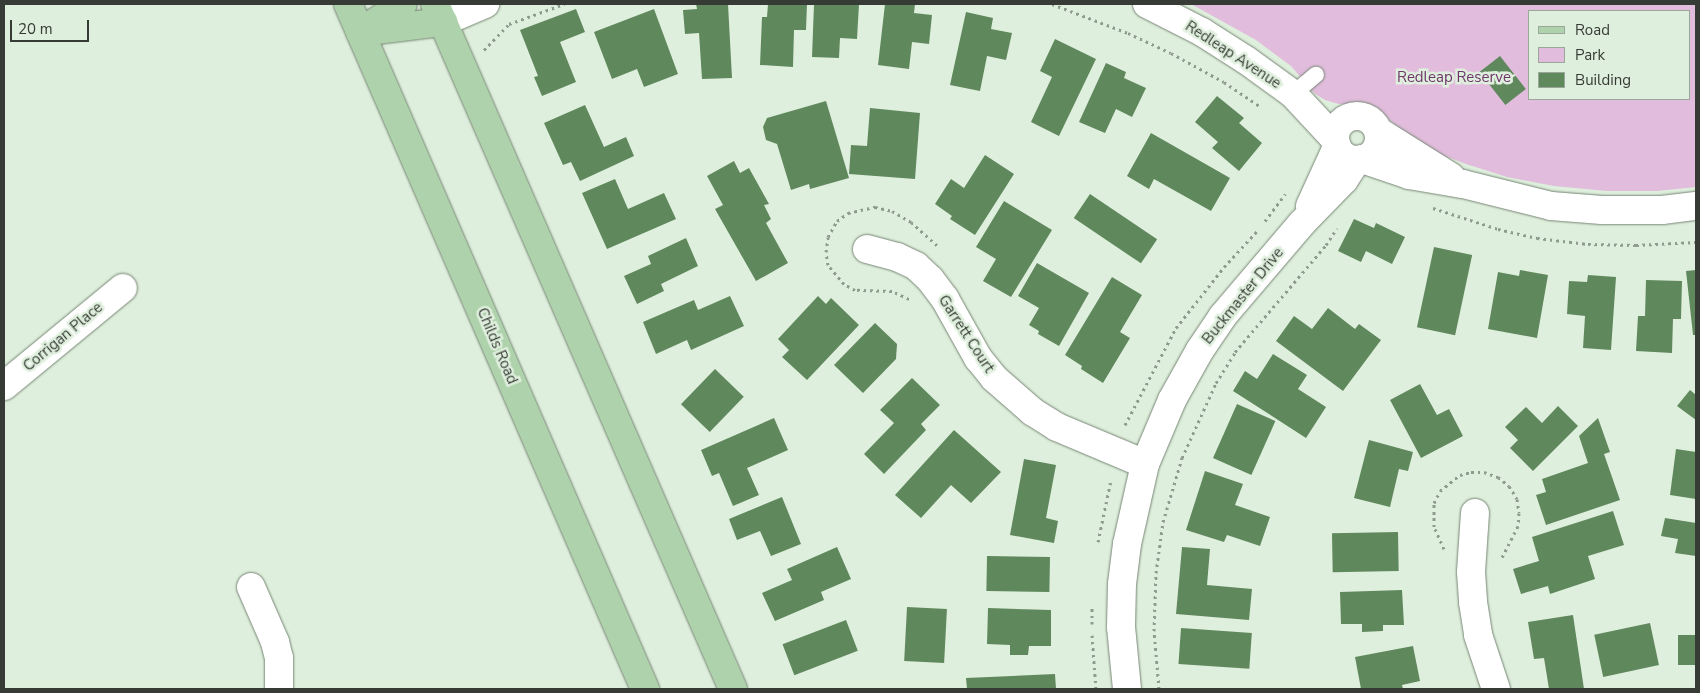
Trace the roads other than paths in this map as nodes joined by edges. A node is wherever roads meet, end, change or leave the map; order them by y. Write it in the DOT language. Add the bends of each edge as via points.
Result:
graph roads {
  1 [pos="348,4"];
  2 [pos="403,4"];
  3 [pos="484,4"];
  4 [pos="1147,4"];
  5 [pos="439,13"];
  6 [pos="360,32"];
  7 [pos="1316,75"];
  8 [pos="1293,94"];
  9 [pos="1378,131"];
  10 [pos="1348,144"];
  11 [pos="1463,184"];
  12 [pos="1696,206"];
  13 [pos="867,249"];
  14 [pos="123,288"];
  15 [pos="4,386"];
  16 [pos="1145,464"];
  17 [pos="1475,513"];
  18 [pos="252,587"];
  19 [pos="279,689"];
  20 [pos="646,689"];
  21 [pos="733,689"];
  22 [pos="1127,689"];
  23 [pos="1496,689"];
  1 -- 6 [label="main road, Childs Road"];
  2 -- 6 [label="main road"];
  3 -- 5 [label="street"];
  4 -- 8 [label="street, Redleap Avenue" via="1202,32"];
  5 -- 6 [label="main road"];
  5 -- 21 [label="main road"];
  6 -- 20 [label="main road, Childs Road"];
  7 -- 8 [label="lane"];
  8 -- 10 [label="street, Redleap Avenue"];
  9 -- 10 [label="street, Buckmaster Drive" via="1378,146 1369,156"];
  9 -- 11 [label="street, Redleap Avenue"];
  10 -- 11 [label="street, Redleap Avenue" via="1410,175"];
  10 -- 16 [label="street, Buckmaster Drive" via="1344,180 1238,297 1200,350 1172,400"];
  11 -- 12 [label="street, Redleap Avenue" via="1551,206 1662,210"];
  13 -- 16 [label="street, Garrett Court" via="916,266 930,279 978,358 994,378 1033,412 1057,427"];
  14 -- 15 [label="street, Corrigan Place"];
  16 -- 22 [label="street, Buckmaster Drive" via="1132,514 1122,584 1121,627"];
  17 -- 23 [label="street" via="1471,572 1473,602 1478,634"];
  18 -- 19 [label="street" via="280,658"];
}
